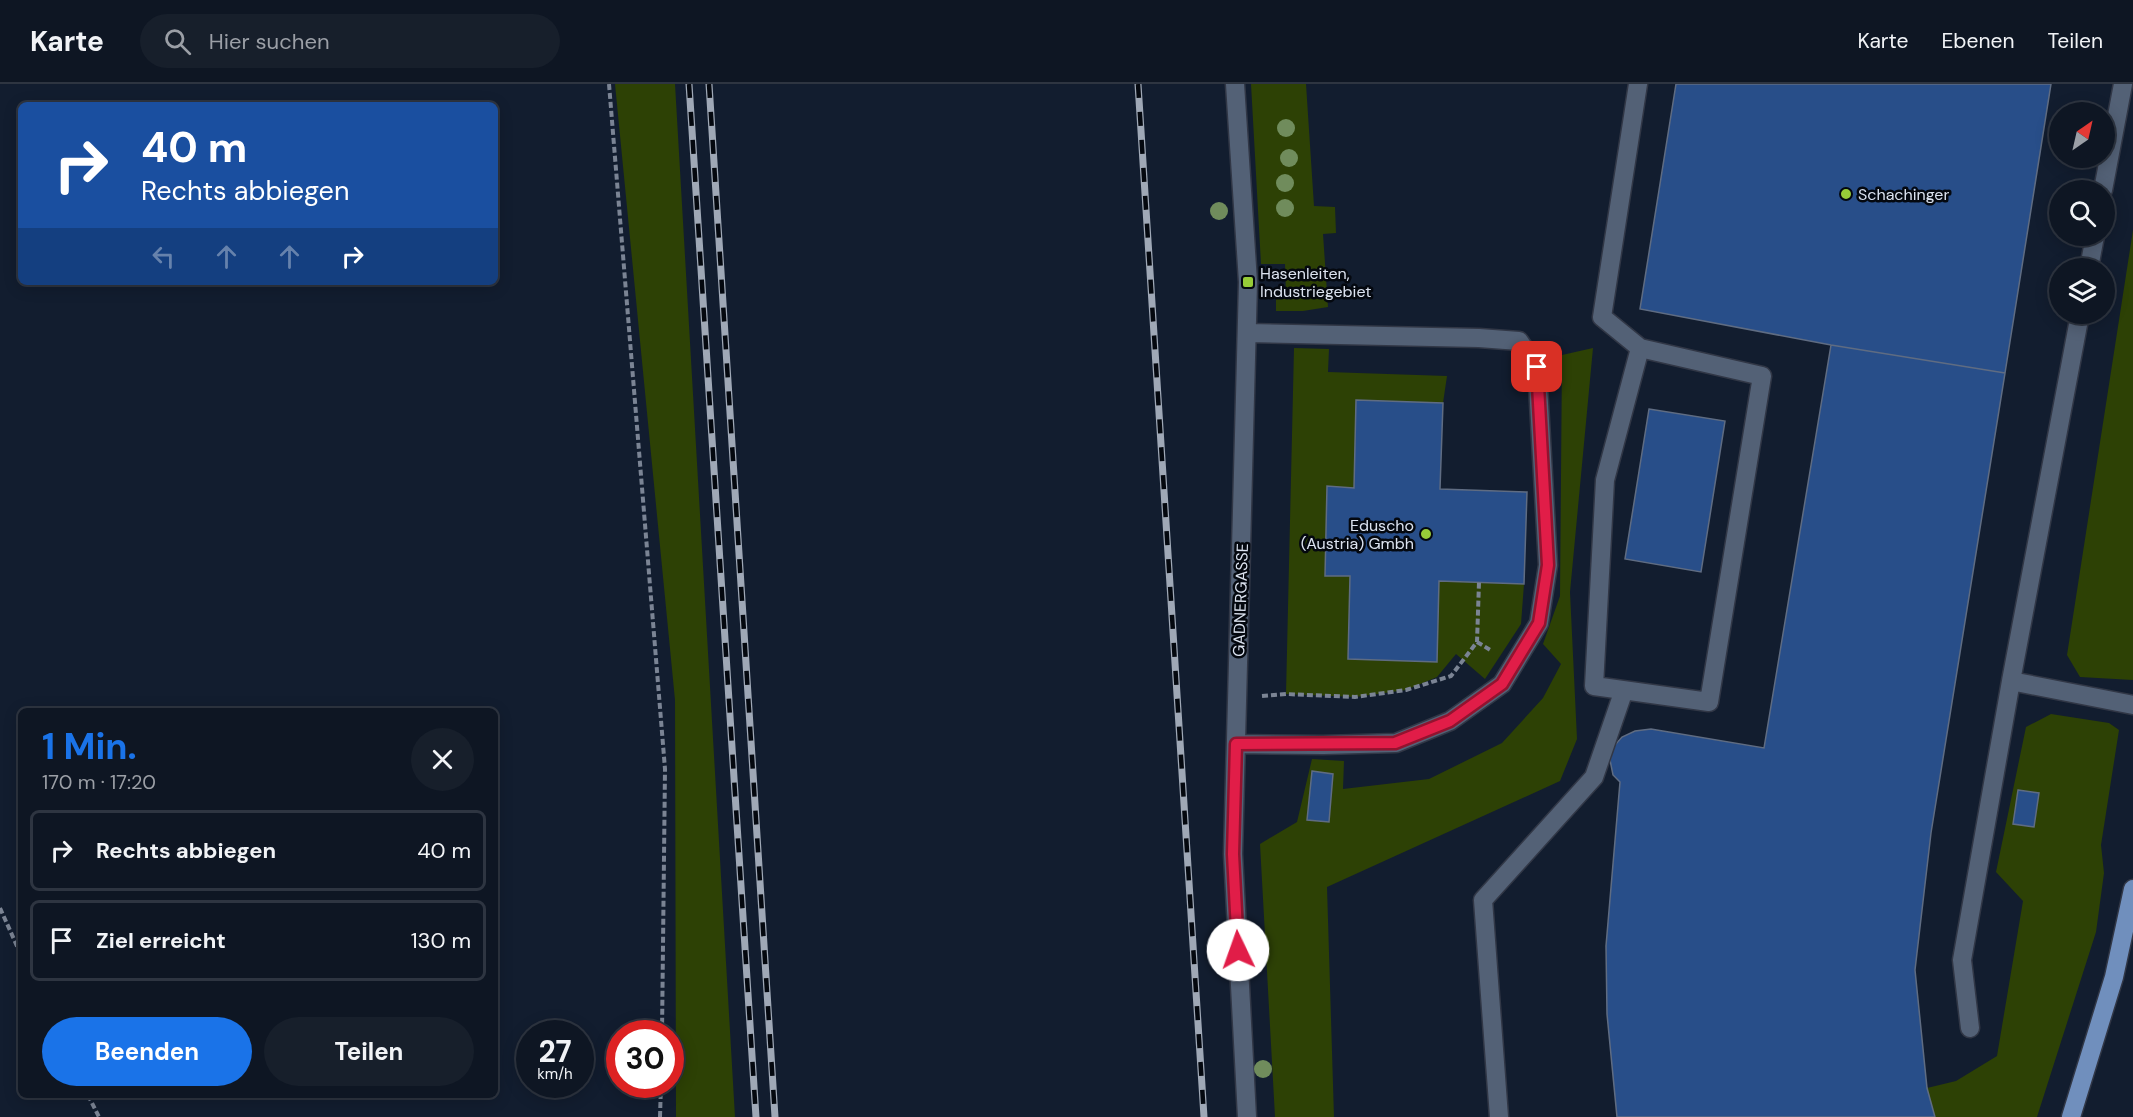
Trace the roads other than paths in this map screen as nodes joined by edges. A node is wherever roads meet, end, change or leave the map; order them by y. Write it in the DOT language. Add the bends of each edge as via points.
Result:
graph roads {
  1 [pos="1235,84"];
  2 [pos="1638,84"];
  3 [pos="2123,84"];
  4 [pos="2105,180"];
  5 [pos="2078,324"];
  6 [pos="1248,333"];
  7 [pos="1640,348"];
  8 [pos="2011,681"];
  9 [pos="1624,690"];
  10 [pos="2133,705"];
  11 [pos="1236,744"];
  12 [pos="2133,890"];
  13 [pos="1970,1028"];
  14 [pos="1247,1117"];
  15 [pos="1499,1117"];
  16 [pos="2071,1117"];
  1 -- 6 [label="street, GADNERGASSE"];
  2 -- 7 [label="street" via="1602,317"];
  3 -- 4 [label="street"];
  5 -- 8 [label="street"];
  6 -- 11 [label="street, GADNERGASSE"];
  6 -- 11 [label="street" via="1519,341 1537,367 1548,565 1539,623 1502,684 1450,721 1395,743"];
  7 -- 9 [label="street" via="1605,480 1594,686"];
  7 -- 9 [label="street" via="1762,376 1709,702"];
  8 -- 10 [label="street"];
  8 -- 13 [label="street" via="1962,960"];
  9 -- 15 [label="street" via="1594,777 1484,900"];
  11 -- 14 [label="street, GADNERGASSE" via="1233,854"];
  12 -- 16 [label="main road" via="2114,977"];
}
